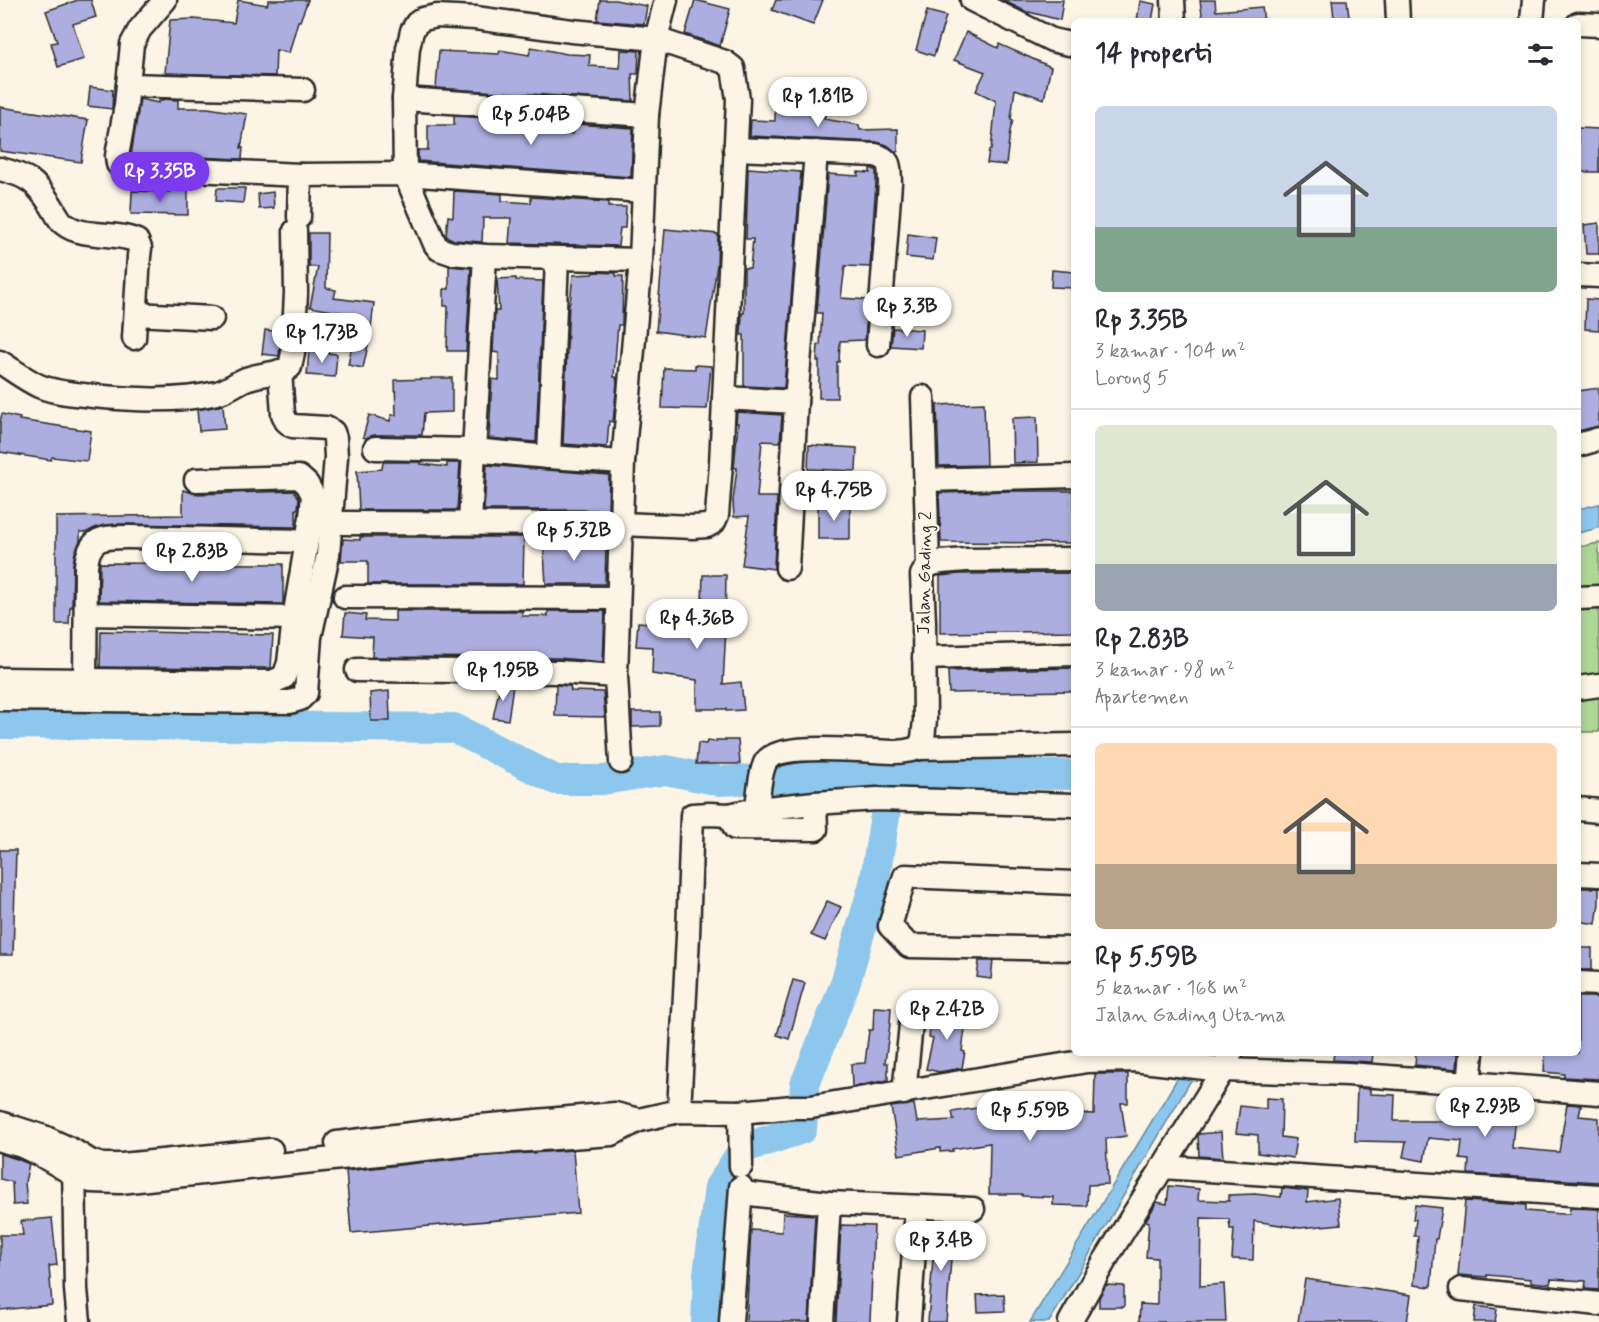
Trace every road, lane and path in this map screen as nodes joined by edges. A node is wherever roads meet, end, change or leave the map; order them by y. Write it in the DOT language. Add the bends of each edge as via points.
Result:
graph roads {
  1 [pos="165,0"];
  2 [pos="666,0"];
  3 [pos="972,0"];
  4 [pos="1173,0"];
  5 [pos="1397,0"];
  6 [pos="1534,0"];
  7 [pos="1006,8"];
  8 [pos="1174,18"];
  9 [pos="1398,18"];
  10 [pos="1533,18"];
  11 [pos="1581,24"];
  12 [pos="1599,25"];
  13 [pos="656,39"];
  14 [pos="1071,44"];
  15 [pos="303,90"];
  16 [pos="127,95"];
  17 [pos="404,99"];
  18 [pos="647,115"];
  19 [pos="735,149"];
  20 [pos="816,152"];
  21 [pos="0,169"];
  22 [pos="405,174"];
  23 [pos="300,175"];
  24 [pos="643,191"];
  25 [pos="485,256"];
  26 [pos="557,258"];
  27 [pos="641,260"];
  28 [pos="1581,275"];
  29 [pos="1599,276"];
  30 [pos="136,314"];
  31 [pos="212,318"];
  32 [pos="134,338"];
  33 [pos="878,345"];
  34 [pos="0,362"];
  35 [pos="280,371"];
  36 [pos="923,397"];
  37 [pos="724,398"];
  38 [pos="796,402"];
  39 [pos="1599,439"];
  40 [pos="1581,444"];
  41 [pos="375,448"];
  42 [pos="473,450"];
  43 [pos="549,457"];
  44 [pos="623,462"];
  45 [pos="1071,476"];
  46 [pos="196,480"];
  47 [pos="926,480"];
  48 [pos="340,523"];
  49 [pos="470,523"];
  50 [pos="621,524"];
  51 [pos="306,541"];
  52 [pos="1071,559"];
  53 [pos="928,565"];
  54 [pos="787,568"];
  55 [pos="345,597"];
  56 [pos="1599,597"];
  57 [pos="618,598"];
  58 [pos="1581,598"];
  59 [pos="86,614"];
  60 [pos="294,618"];
  61 [pos="1071,654"];
  62 [pos="924,658"];
  63 [pos="357,670"];
  64 [pos="616,676"];
  65 [pos="0,679"];
  66 [pos="85,680"];
  67 [pos="1599,685"];
  68 [pos="1581,688"];
  69 [pos="0,699"];
  70 [pos="1071,745"];
  71 [pos="919,747"];
  72 [pos="621,762"];
  73 [pos="758,802"];
  74 [pos="815,803"];
  75 [pos="1071,805"];
  76 [pos="1581,809"];
  77 [pos="1599,811"];
  78 [pos="729,815"];
  79 [pos="1581,874"];
  80 [pos="1599,875"];
  81 [pos="1071,883"];
  82 [pos="1071,949"];
  83 [pos="1581,982"];
  84 [pos="1599,984"];
  85 [pos="913,1005"];
  86 [pos="1472,1056"];
  87 [pos="1220,1064"];
  88 [pos="1469,1083"];
  89 [pos="904,1093"];
  90 [pos="1599,1093"];
  91 [pos="679,1111"];
  92 [pos="740,1112"];
  93 [pos="639,1120"];
  94 [pos="0,1123"];
  95 [pos="0,1140"];
  96 [pos="74,1151"];
  97 [pos="1162,1167"];
  98 [pos="73,1174"];
  99 [pos="741,1182"];
  100 [pos="1599,1196"];
  101 [pos="829,1203"];
  102 [pos="917,1207"];
  103 [pos="973,1209"];
  104 [pos="1461,1289"];
  105 [pos="1599,1304"];
  106 [pos="79,1322"];
  107 [pos="731,1322"];
  108 [pos="822,1322"];
  109 [pos="909,1322"];
  110 [pos="1070,1322"];
  1 -- 16 [label="street" via="134,39"];
  2 -- 13 [label="street"];
  3 -- 7 [label="street"];
  4 -- 8 [label="street"];
  5 -- 9 [label="street"];
  6 -- 10 [label="street"];
  7 -- 14 [label="street" via="1052,40"];
  11 -- 12 [label="street"];
  13 -- 17 [label="street" via="434,16 420,20 410,35"];
  13 -- 18 [label="street"];
  13 -- 19 [label="street" via="733,68 738,94"];
  15 -- 16 [label="street"];
  16 -- 23 [label="street" via="117,156 125,170"];
  17 -- 18 [label="street"];
  17 -- 22 [label="street"];
  18 -- 24 [label="street"];
  19 -- 20 [label="street"];
  19 -- 37 [label="street"];
  20 -- 33 [label="street" via="875,155 889,165"];
  20 -- 38 [label="street"];
  21 -- 30 [label="street" via="32,181 69,227 137,241 140,256"];
  22 -- 23 [label="street"];
  22 -- 24 [label="street"];
  22 -- 25 [label="street" via="436,246 449,253"];
  23 -- 35 [label="street" via="293,353 290,367"];
  24 -- 27 [label="street"];
  25 -- 26 [label="street"];
  25 -- 42 [label="street"];
  26 -- 27 [label="street"];
  26 -- 43 [label="street"];
  27 -- 44 [label="street"];
  28 -- 29 [label="street"];
  30 -- 31 [label="street"];
  30 -- 32 [label="street"];
  34 -- 35 [label="street" via="38,386 54,391 144,399 217,393 250,378"];
  35 -- 69 [label="street" via="286,421 292,426 326,428 336,438 328,555 310,637 306,693 290,702"];
  36 -- 47 [label="street, Jalan Gading 2"];
  37 -- 38 [label="street"];
  37 -- 50 [label="street" via="714,522 700,527"];
  38 -- 54 [label="street"];
  39 -- 40 [label="street"];
  41 -- 42 [label="street"];
  42 -- 43 [label="street"];
  42 -- 49 [label="street"];
  43 -- 44 [label="street"];
  44 -- 50 [label="street"];
  45 -- 47 [label="street"];
  46 -- 51 [label="street" via="298,477 308,484 313,495"];
  47 -- 53 [label="street, Jalan Gading 2"];
  48 -- 49 [label="street"];
  49 -- 50 [label="street"];
  50 -- 57 [label="street"];
  51 -- 59 [label="street" via="109,537 96,541 87,553"];
  51 -- 60 [label="street"];
  52 -- 53 [label="street" via="966,560"];
  53 -- 62 [label="street, Jalan Gading 2" via="922,575"];
  55 -- 57 [label="street"];
  56 -- 58 [label="street"];
  57 -- 64 [label="street"];
  59 -- 60 [label="street"];
  59 -- 66 [label="street"];
  60 -- 66 [label="street" via="289,663 284,677 273,682"];
  61 -- 62 [label="street"];
  62 -- 71 [label="street, Jalan Gading 2" via="925,720"];
  63 -- 64 [label="street"];
  64 -- 72 [label="street"];
  65 -- 66 [label="street"];
  67 -- 68 [label="street"];
  70 -- 71 [label="street"];
  71 -- 73 [label="street" via="895,752 853,749 774,755 765,762"];
  73 -- 74 [label="street"];
  73 -- 78 [label="street"];
  74 -- 75 [label="street" via="904,799"];
  74 -- 78 [label="street" via="816,829 735,828"];
  76 -- 77 [label="street"];
  78 -- 91 [label="street" via="692,815"];
  79 -- 80 [label="street"];
  81 -- 82 [label="street" via="905,876 890,926 909,946"];
  83 -- 84 [label="street"];
  85 -- 89 [label="street"];
  86 -- 88 [label="street"];
  87 -- 88 [label="street"];
  87 -- 89 [label="street" via="1133,1059 1087,1061"];
  87 -- 97 [label="street"];
  88 -- 90 [label="street"];
  89 -- 92 [label="street"];
  91 -- 92 [label="street"];
  91 -- 93 [label="street"];
  92 -- 99 [label="street"];
  93 -- 96 [label="street" via="615,1114 122,1165 102,1165"];
  93 -- 98 [label="street" via="612,1134 471,1144 120,1182"];
  94 -- 96 [label="street"];
  95 -- 98 [label="street" via="22,1146"];
  96 -- 98 [label="street"];
  97 -- 100 [label="street"];
  97 -- 110 [label="street"];
  98 -- 106 [label="street"];
  99 -- 101 [label="street"];
  99 -- 107 [label="street"];
  101 -- 102 [label="street"];
  101 -- 108 [label="street"];
  102 -- 103 [label="street"];
  102 -- 109 [label="street"];
  104 -- 105 [label="street"];
}
